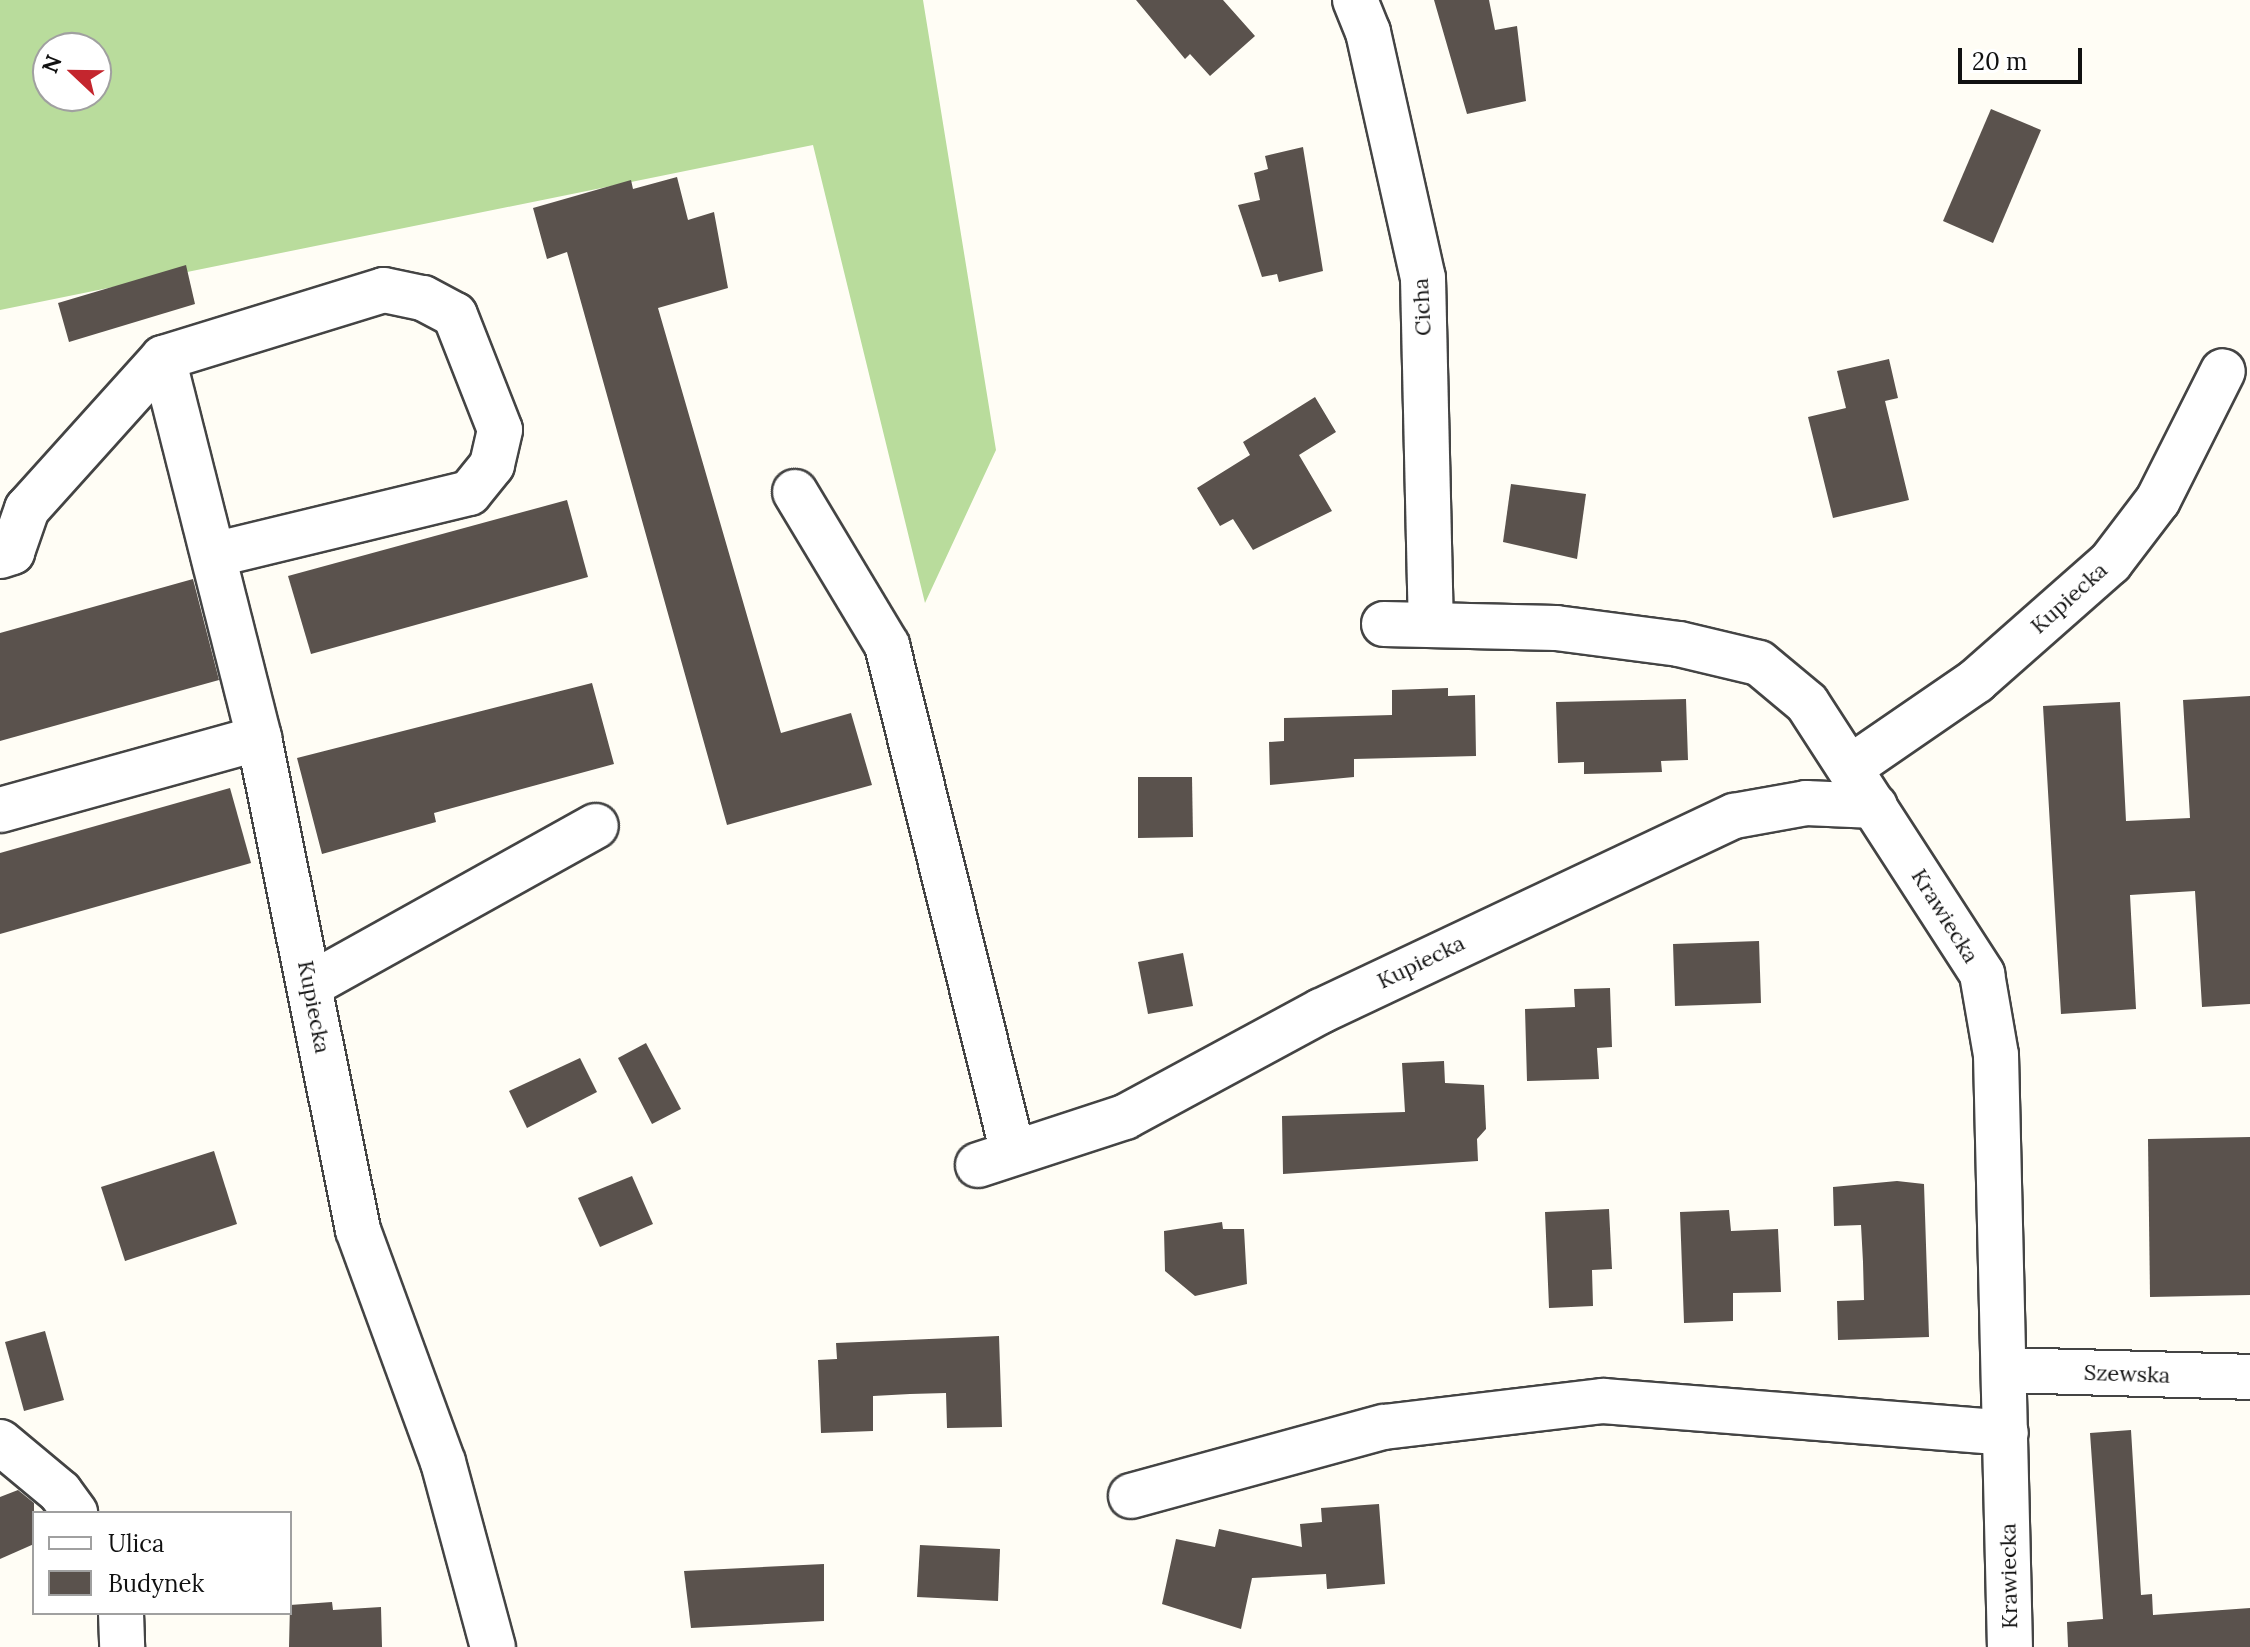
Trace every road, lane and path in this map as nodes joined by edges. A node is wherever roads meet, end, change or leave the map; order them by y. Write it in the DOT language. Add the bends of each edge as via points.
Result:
graph roads {
  1 [pos="1355,0"];
  2 [pos="163,358"];
  3 [pos="2223,371"];
  4 [pos="795,492"];
  5 [pos="213,555"];
  6 [pos="0,556"];
  7 [pos="1431,622"];
  8 [pos="1384,624"];
  9 [pos="259,738"];
  10 [pos="1851,767"];
  11 [pos="1875,806"];
  12 [pos="0,810"];
  13 [pos="596,826"];
  14 [pos="310,985"];
  15 [pos="2004,1370"];
  16 [pos="2250,1377"];
  17 [pos="2006,1433"];
  18 [pos="0,1442"];
  19 [pos="1131,1496"];
  20 [pos="74,1511"];
  21 [pos="121,1615"];
  22 [pos="122,1647"];
  23 [pos="493,1647"];
  24 [pos="2010,1647"];
  1 -- 7 [label="street, Cicha" via="1368,32 1423,278"];
  2 -- 5 [label="street, Kupiecka"];
  2 -- 5 [label="street" via="384,290 410,295 455,315 500,430 492,465 469,493"];
  2 -- 6 [label="street" via="27,509 12,552"];
  3 -- 10 [label="street, Kupiecka" via="2158,500 2110,563 1976,681"];
  4 -- 11 [label="street, Kupiecka" via="887,645 996,1159 1125,1117 1321,1011 1734,816 1806,803"];
  5 -- 9 [label="street, Kupiecka"];
  7 -- 8 [label="street, Krawiecka"];
  7 -- 10 [label="street, Krawiecka" via="1556,628 1679,644 1759,663 1807,703"];
  9 -- 12 [label="street"];
  9 -- 14 [label="street, Kupiecka"];
  10 -- 11 [label="street, Krawiecka"];
  11 -- 15 [label="street, Krawiecka" via="1982,974 1991,1010"];
  13 -- 14 [label="street"];
  14 -- 23 [label="street, Kupiecka" via="358,1230 443,1462"];
  15 -- 16 [label="street, Szewska"];
  15 -- 17 [label="street, Krawiecka"];
  17 -- 19 [label="street" via="1603,1401 1384,1427"];
  17 -- 24 [label="street, Krawiecka"];
  18 -- 20 [label="street" via="60,1492"];
  21 -- 22 [label="street"];
}
